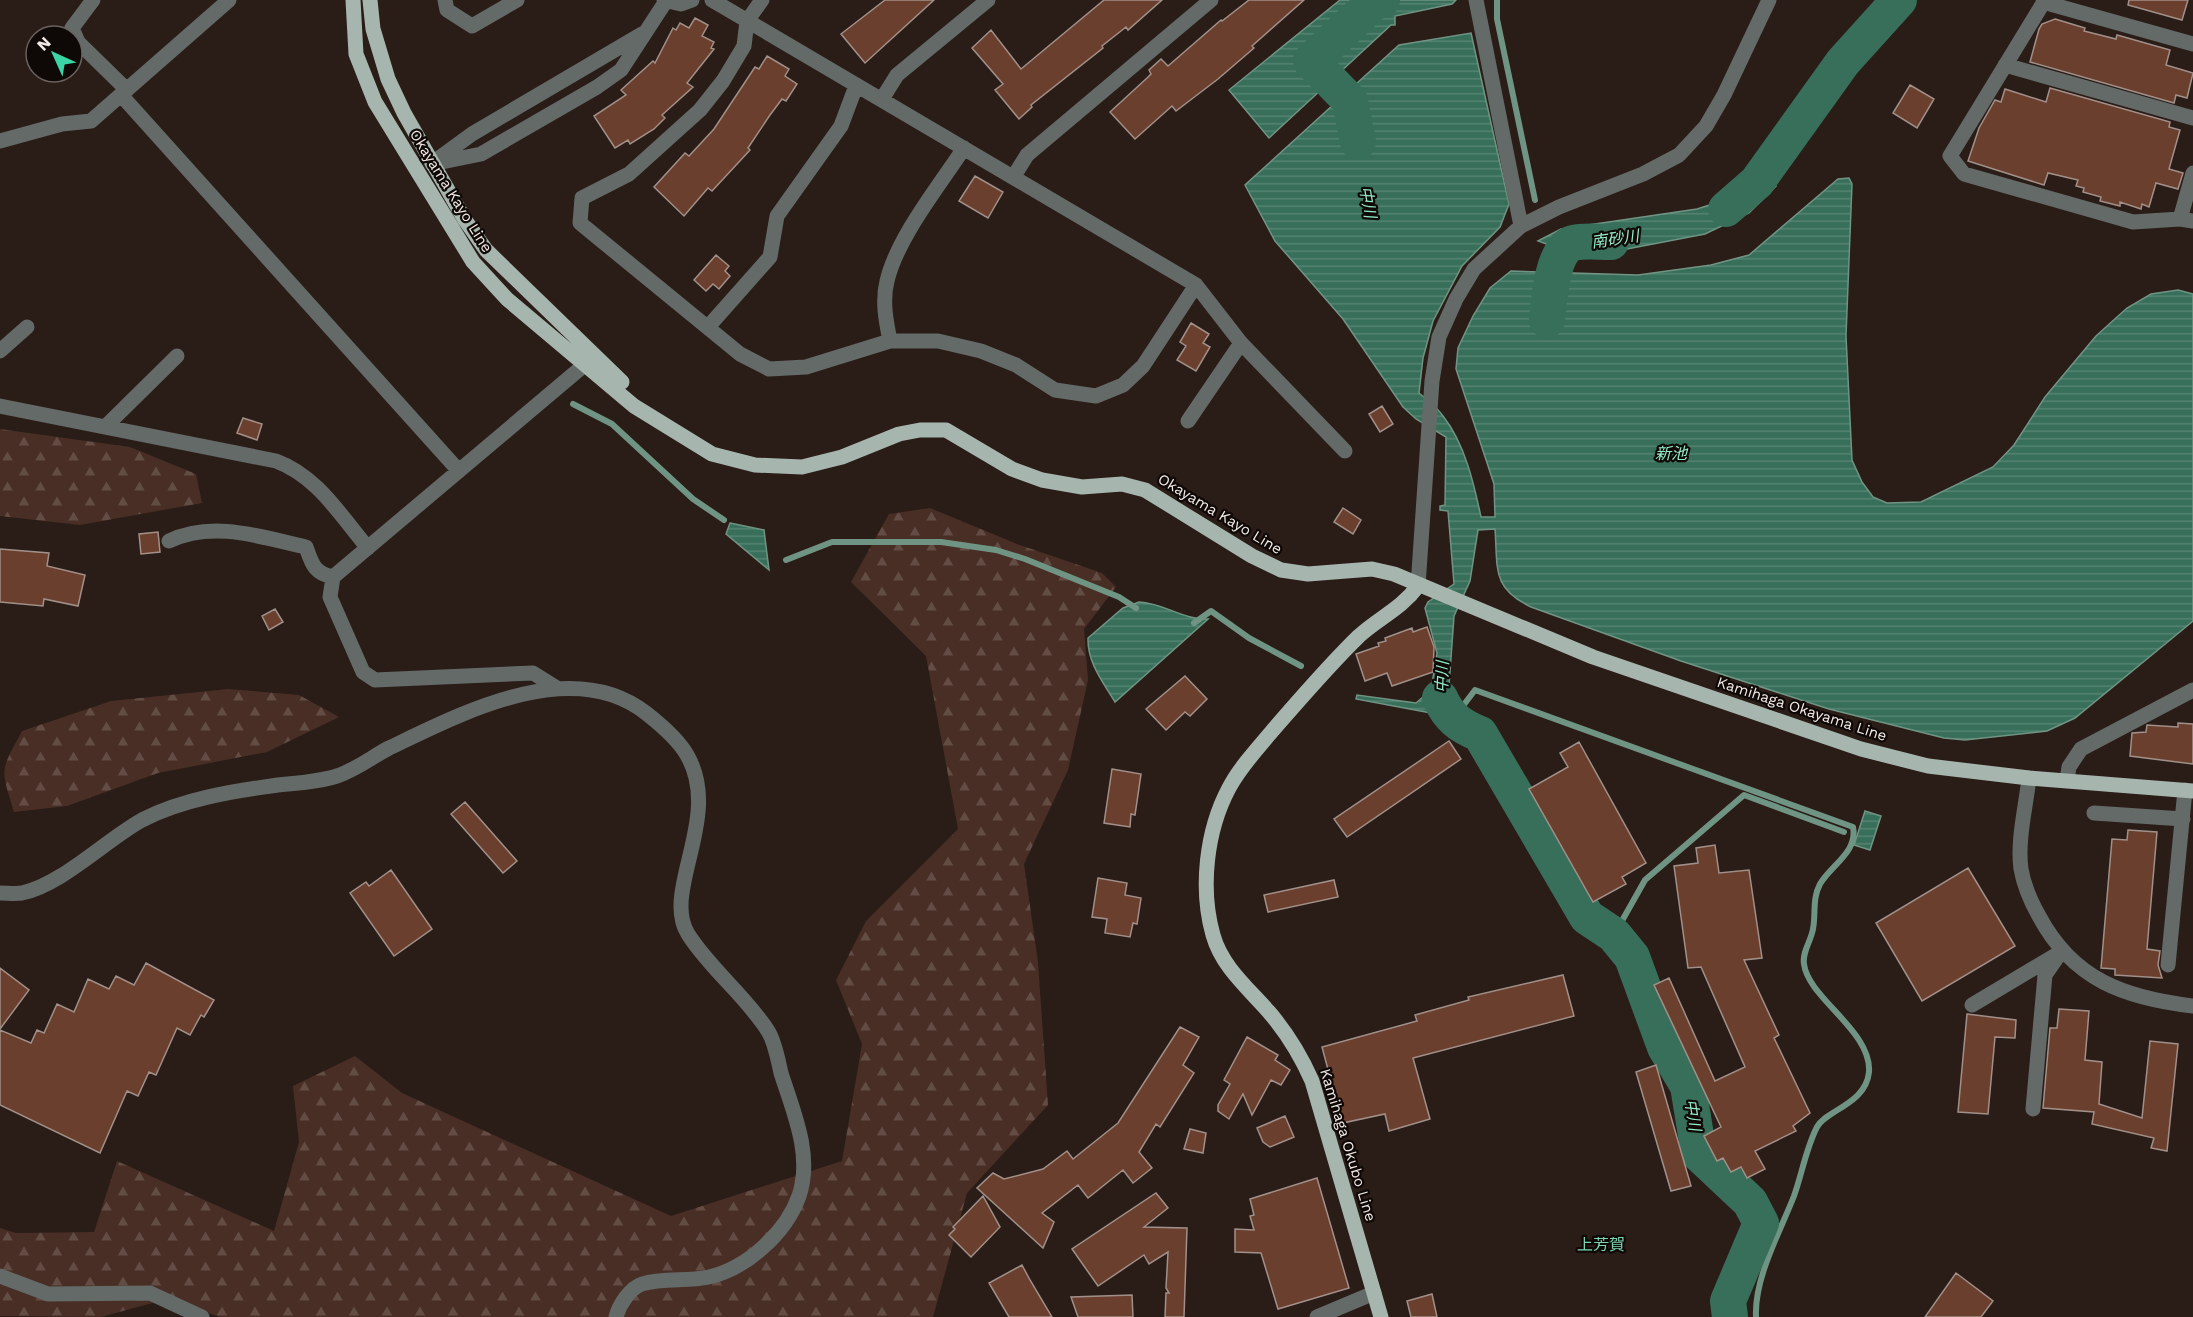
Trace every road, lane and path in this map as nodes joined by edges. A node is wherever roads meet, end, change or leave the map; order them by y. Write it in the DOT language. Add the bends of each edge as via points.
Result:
graph roads {
  1 [pos="93,0"];
  2 [pos="229,0"];
  3 [pos="353,0"];
  4 [pos="370,0"];
  5 [pos="445,0"];
  6 [pos="518,0"];
  7 [pos="692,0"];
  8 [pos="712,0"];
  9 [pos="762,0"];
  10 [pos="988,0"];
  11 [pos="1211,0"];
  12 [pos="1476,0"];
  13 [pos="1769,0"];
  14 [pos="665,1"];
  15 [pos="2044,1"];
  16 [pos="747,21"];
  17 [pos="647,31"];
  18 [pos="2193,44"];
  19 [pos="2005,65"];
  20 [pos="856,86"];
  21 [pos="124,93"];
  22 [pos="882,99"];
  23 [pos="2193,118"];
  24 [pos="0,141"];
  25 [pos="963,148"];
  26 [pos="426,168"];
  27 [pos="2193,173"];
  28 [pos="1014,176"];
  29 [pos="2187,220"];
  30 [pos="1521,226"];
  31 [pos="1196,285"];
  32 [pos="27,327"];
  33 [pos="708,327"];
  34 [pos="890,341"];
  35 [pos="1241,343"];
  36 [pos="0,351"];
  37 [pos="177,356"];
  38 [pos="590,360"];
  39 [pos="0,406"];
  40 [pos="1188,421"];
  41 [pos="105,427"];
  42 [pos="1345,451"];
  43 [pos="459,471"];
  44 [pos="169,541"];
  45 [pos="368,548"];
  46 [pos="333,576"];
  47 [pos="1423,588"];
  48 [pos="557,688"];
  49 [pos="2193,690"];
  50 [pos="2177,698"];
  51 [pos="2193,704"];
  52 [pos="2029,778"];
  53 [pos="2067,780"];
  54 [pos="2189,790"];
  55 [pos="2094,813"];
  56 [pos="2182,819"];
  57 [pos="0,893"];
  58 [pos="2061,952"];
  59 [pos="2168,965"];
  60 [pos="1972,1005"];
  61 [pos="2193,1006"];
  62 [pos="2033,1109"];
  63 [pos="0,1276"];
  64 [pos="1374,1293"];
  65 [pos="202,1317"];
  66 [pos="616,1317"];
  67 [pos="1317,1317"];
  68 [pos="1381,1317"];
  1 -- 21 [label="street" via="72,28 78,42"];
  2 -- 21 [label="street"];
  3 -- 26 [label="main road, Okayama Kayo Line" via="356,54 375,102"];
  4 -- 26 [label="main road, Okayama Kayo Line" via="373,29 388,80"];
  5 -- 6 [label="street" via="447,10 472,26"];
  7 -- 14 [label="street" via="681,4"];
  8 -- 16 [label="street"];
  9 -- 16 [label="street"];
  10 -- 22 [label="street" via="897,75"];
  11 -- 28 [label="street" via="1027,155"];
  12 -- 30 [label="street"];
  13 -- 30 [label="street" via="1715,111 1679,155"];
  14 -- 17 [label="street"];
  15 -- 18 [label="street"];
  15 -- 19 [label="street"];
  16 -- 20 [label="street"];
  16 -- 33 [label="street" via="744,46 700,110 628,174 582,198 580,223"];
  17 -- 26 [label="street" via="472,134"];
  17 -- 26 [label="street" via="621,70 597,87 481,154"];
  19 -- 23 [label="street"];
  19 -- 29 [label="street" via="1950,156 1964,174 2133,222"];
  20 -- 22 [label="street"];
  20 -- 33 [label="street" via="842,126 777,216 770,257"];
  21 -- 24 [label="street" via="91,120"];
  21 -- 43 [label="street"];
  22 -- 25 [label="street"];
  25 -- 28 [label="street"];
  25 -- 34 [label="street" via="895,256 886,283 884,312"];
  26 -- 38 [label="main road, Okayama Kayo Line" via="486,250"];
  27 -- 29 [label="street"];
  28 -- 31 [label="street"];
  30 -- 47 [label="street" via="1474,269 1439,337 1430,400"];
  31 -- 34 [label="street" via="1143,366 1123,385 1096,396 1055,390 1016,365 981,351 938,341"];
  31 -- 35 [label="street"];
  32 -- 36 [label="street"];
  33 -- 34 [label="street" via="740,354 769,369 806,367"];
  35 -- 40 [label="street"];
  35 -- 42 [label="street"];
  37 -- 41 [label="street"];
  38 -- 43 [label="street"];
  38 -- 47 [label="main road, Okayama Kayo Line" via="669,429 712,454 756,465 802,466 842,457 899,434 946,430 1012,469 1042,480 1082,487 1122,484 1146,490 1281,570 1308,574 1372,569"];
  39 -- 41 [label="street"];
  41 -- 45 [label="street" via="293,467 309,477"];
  43 -- 45 [label="street"];
  44 -- 46 [label="street" via="184,533 257,534 306,547 313,567 321,574"];
  45 -- 46 [label="street"];
  46 -- 48 [label="street" via="330,597 363,672 375,680 533,673"];
  47 -- 52 [label="main road, Kamihaga Okayama Line" via="1593,657 1861,749 1928,766"];
  47 -- 64 [label="main road, Kamihaga Okubo Line" via="1361,634 1253,755 1229,789 1206,866 1213,936 1233,974 1270,1013 1299,1053 1312,1081"];
  48 -- 57 [label="street" via="489,705 338,775 190,802 143,820 50,882 23,892"];
  48 -- 66 [label="street" via="591,688 630,700 659,723 687,754 697,781 700,812 681,896 682,924 696,947 770,1033 802,1142 804,1166 799,1195 783,1226 754,1254 735,1268 707,1277 640,1284 619,1305"];
  49 -- 50 [label="street"];
  50 -- 51 [label="street"];
  50 -- 53 [label="street" via="2081,749 2069,767"];
  52 -- 53 [label="main road, Kamihaga Okayama Line"];
  52 -- 58 [label="street" via="2021,868 2031,901"];
  53 -- 54 [label="main road, Kamihaga Okayama Line"];
  54 -- 56 [label="street"];
  55 -- 56 [label="street"];
  56 -- 59 [label="street"];
  58 -- 60 [label="street"];
  58 -- 61 [label="street" via="2085,972 2124,993"];
  58 -- 62 [label="street" via="2045,975"];
  63 -- 65 [label="street" via="48,1294 150,1293"];
  64 -- 67 [label="street"];
  64 -- 68 [label="main road, Kamihaga Okubo Line"];
}
